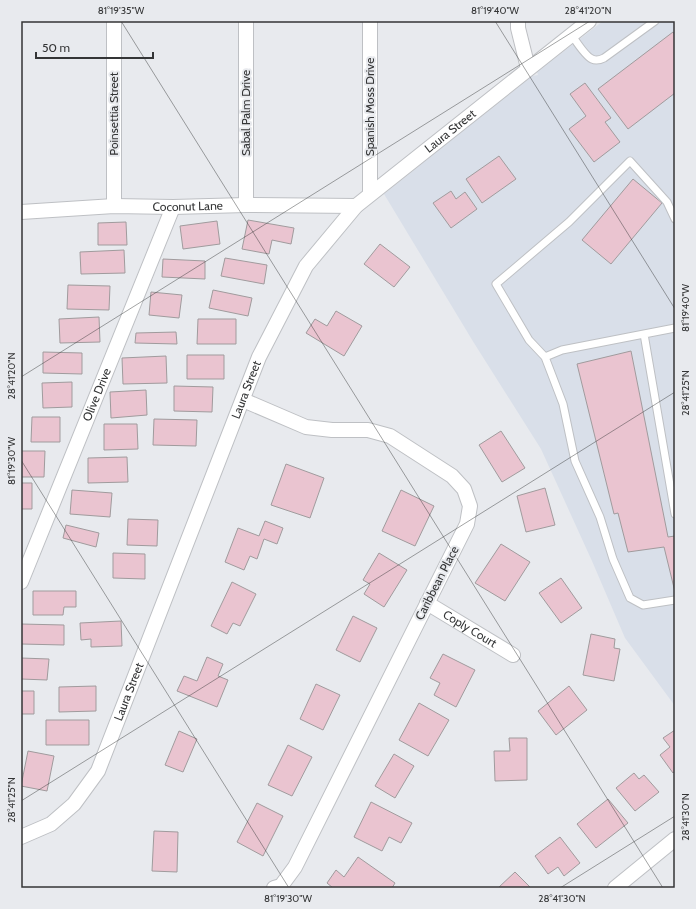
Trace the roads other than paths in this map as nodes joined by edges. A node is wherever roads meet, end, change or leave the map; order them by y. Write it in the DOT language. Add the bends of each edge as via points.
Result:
graph roads {
  1 [pos="114,21"];
  2 [pos="246,21"];
  3 [pos="370,21"];
  4 [pos="518,21"];
  5 [pos="588,21"];
  6 [pos="655,21"];
  7 [pos="571,34"];
  8 [pos="528,68"];
  9 [pos="370,193"];
  10 [pos="246,205"];
  11 [pos="114,206"];
  12 [pos="356,206"];
  13 [pos="173,207"];
  14 [pos="21,212"];
  15 [pos="675,219"];
  16 [pos="675,328"];
  17 [pos="644,334"];
  18 [pos="545,357"];
  19 [pos="243,400"];
  20 [pos="675,514"];
  21 [pos="21,582"];
  22 [pos="675,600"];
  23 [pos="427,604"];
  24 [pos="513,655"];
  25 [pos="21,837"];
  26 [pos="675,839"];
  27 [pos="274,888"];
  28 [pos="615,888"];
  1 -- 11 [label="street, Poinsettia Street"];
  2 -- 10 [label="street, Sabal Palm Drive"];
  3 -- 9 [label="street, Spanish Moss Drive"];
  4 -- 8 [label="street"];
  5 -- 7 [label="street, Laura Street"];
  6 -- 7 [label="lane" via="598,60 587,55"];
  7 -- 8 [label="street, Laura Street"];
  8 -- 9 [label="street, Laura Street"];
  9 -- 12 [label="street, Laura Street"];
  10 -- 12 [label="street, Coconut Lane"];
  10 -- 13 [label="street, Coconut Lane"];
  11 -- 13 [label="street, Coconut Lane"];
  11 -- 14 [label="street, Coconut Lane"];
  12 -- 19 [label="street, Laura Street" via="306,266 259,357"];
  13 -- 21 [label="street, Olive Drive"];
  15 -- 18 [label="lane" via="667,202 630,161 569,222 496,284 529,340"];
  16 -- 17 [label="lane"];
  17 -- 18 [label="lane" via="562,350"];
  17 -- 20 [label="lane"];
  18 -- 22 [label="lane" via="563,404 575,461 600,517 613,559 630,598 643,605"];
  19 -- 23 [label="street, Caribbean Place" via="306,428 368,430 390,436 452,476 464,490 470,506 467,524"];
  19 -- 25 [label="street, Laura Street" via="98,771 74,804 51,824"];
  23 -- 24 [label="street, Coply Court"];
  23 -- 27 [label="street, Caribbean Place" via="294,867 282,886"];
  26 -- 28 [label="street"];
}
